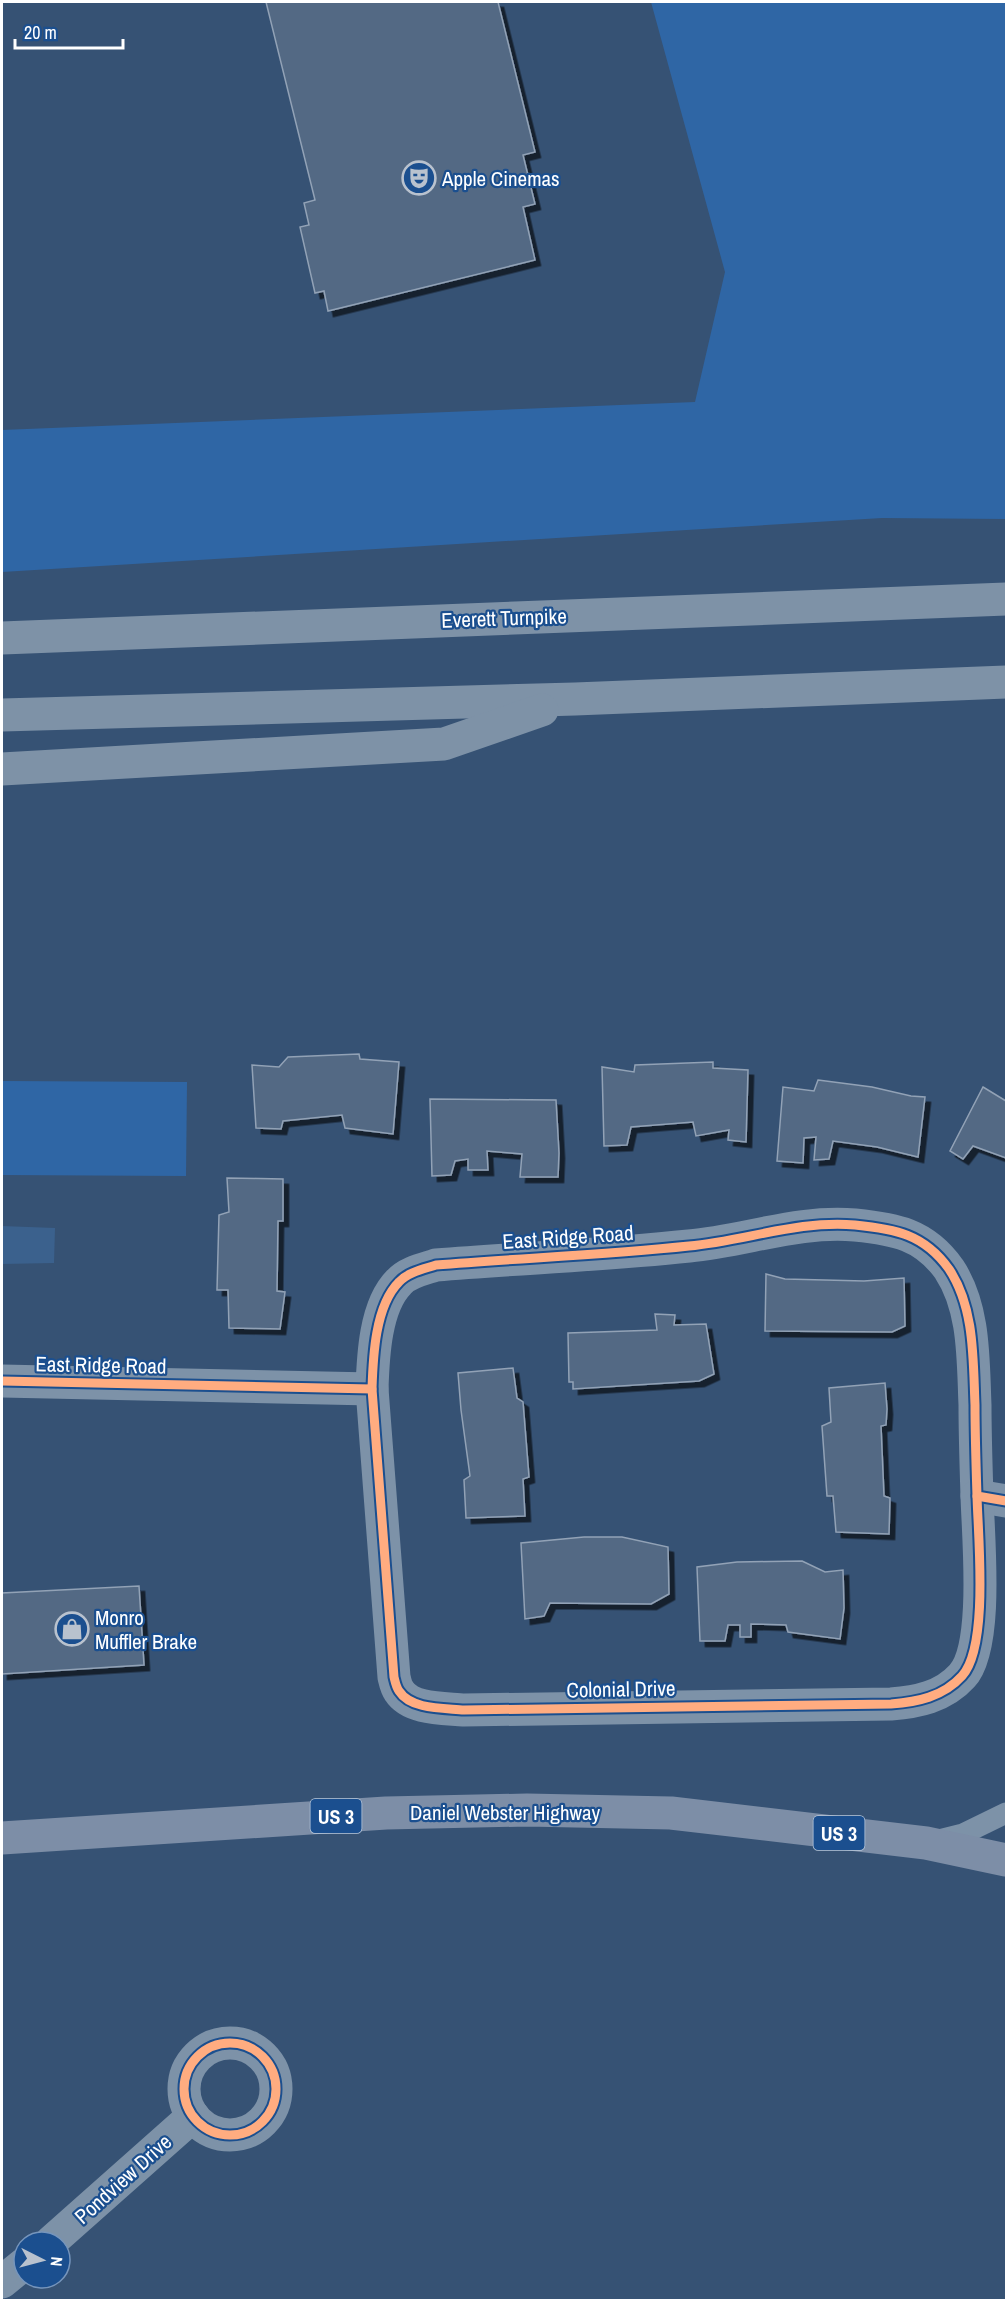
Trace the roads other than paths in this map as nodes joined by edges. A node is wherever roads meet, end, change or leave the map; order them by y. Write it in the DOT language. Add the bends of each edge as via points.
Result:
graph roads {
  1 [pos="1006,599"];
  2 [pos="2,638"];
  3 [pos="1006,682"];
  4 [pos="575,699"];
  5 [pos="2,716"];
  6 [pos="2,769"];
  7 [pos="2,1381"];
  8 [pos="372,1389"];
  9 [pos="992,1498"];
  10 [pos="1006,1813"];
  11 [pos="2,1838"];
  12 [pos="926,1843"];
  13 [pos="1006,1860"];
  14 [pos="193,2116"];
  15 [pos="65,2230"];
  1 -- 2 [label="highway, Everett Turnpike"];
  3 -- 4 [label="highway"];
  4 -- 5 [label="highway"];
  4 -- 6 [label="highway" via="444,744"];
  7 -- 8 [label="street, East Ridge Road"];
  8 -- 9 [label="street, East Ridge Road" via="374,1354 387,1300 399,1282 416,1271 436,1265 690,1246 822,1224 881,1229 917,1238 932,1249 950,1271 966,1307"];
  8 -- 9 [label="street, Colonial Drive" via="394,1677 399,1691 424,1705 464,1710 891,1704 929,1698 963,1676 974,1650"];
  10 -- 12 [label="lane" via="963,1834"];
  11 -- 12 [label="main road, Daniel Webster Highway / US 3" via="386,1814 527,1810 671,1814"];
  12 -- 13 [label="main road, Daniel Webster Highway / US 3"];
  14 -- 15 [label="street, Pondview Drive"];
}
